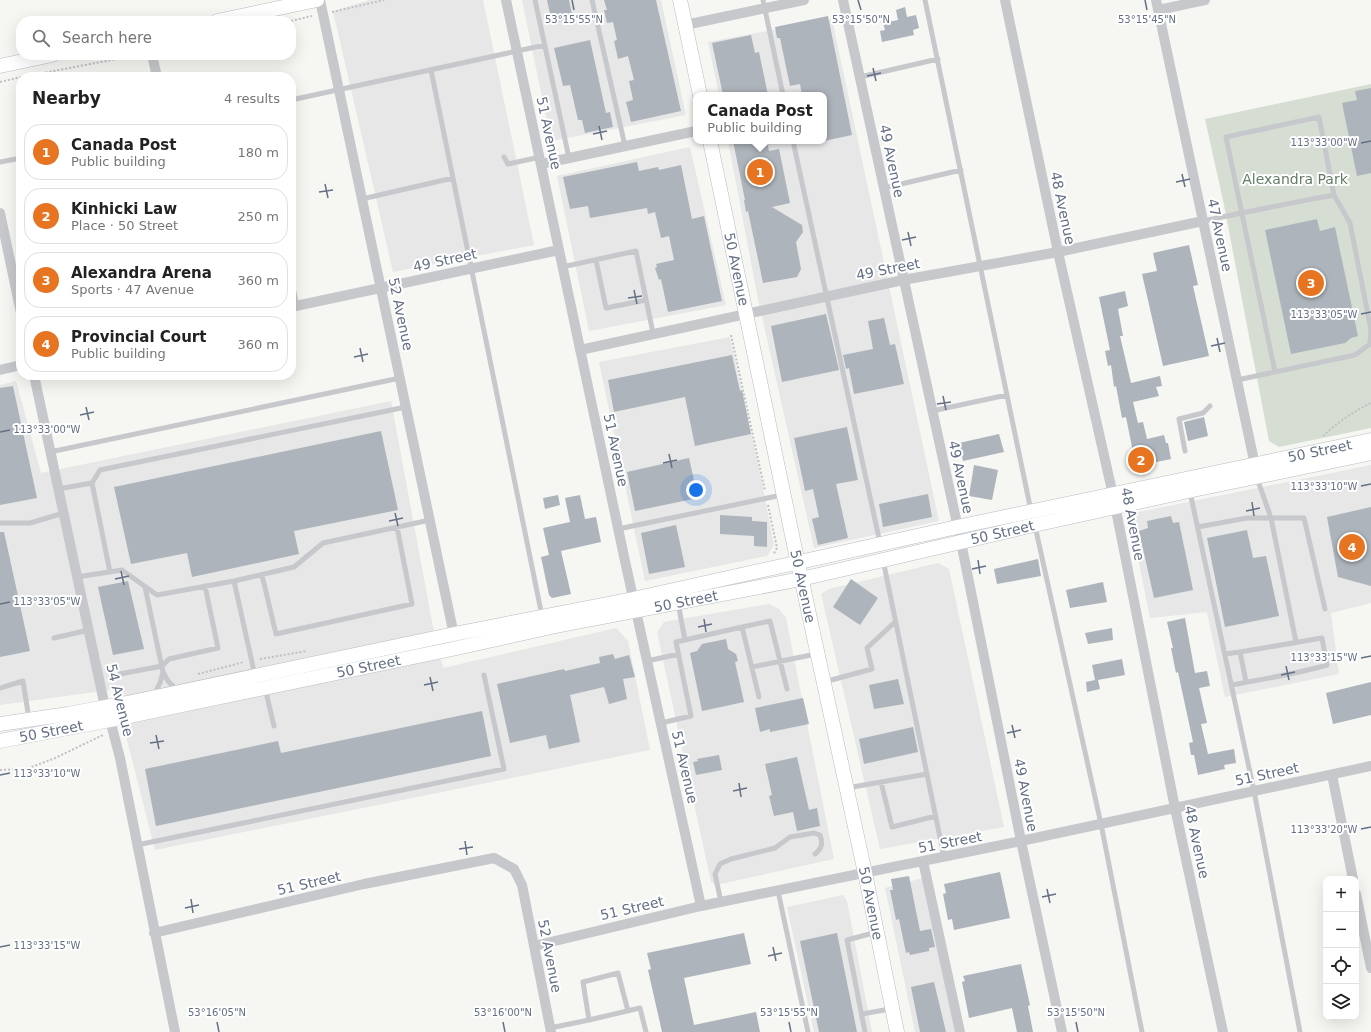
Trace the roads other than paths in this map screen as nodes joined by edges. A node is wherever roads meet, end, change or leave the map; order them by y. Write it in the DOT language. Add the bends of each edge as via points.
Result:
graph roads {
  1 [pos="317,0"];
  2 [pos="320,0"];
  3 [pos="506,0"];
  4 [pos="535,0"];
  5 [pos="592,0"];
  6 [pos="680,0"];
  7 [pos="804,0"];
  8 [pos="843,0"];
  9 [pos="925,0"];
  10 [pos="1005,0"];
  11 [pos="1205,0"];
  12 [pos="763,4"];
  13 [pos="1157,5"];
  14 [pos="241,16"];
  15 [pos="685,25"];
  16 [pos="545,45"];
  17 [pos="517,51"];
  18 [pos="938,59"];
  19 [pos="28,60"];
  20 [pos="153,60"];
  21 [pos="0,66"];
  22 [pos="431,70"];
  23 [pos="156,72"];
  24 [pos="860,76"];
  25 [pos="339,90"];
  26 [pos="699,92"];
  27 [pos="782,92"];
  28 [pos="296,99"];
  29 [pos="693,132"];
  30 [pos="711,144"];
  31 [pos="794,144"];
  32 [pos="625,146"];
  33 [pos="504,157"];
  34 [pos="569,158"];
  35 [pos="16,159"];
  36 [pos="540,160"];
  37 [pos="0,162"];
  38 [pos="961,170"];
  39 [pos="453,178"];
  40 [pos="884,188"];
  41 [pos="1334,195"];
  42 [pos="362,199"];
  43 [pos="0,213"];
  44 [pos="1241,213"];
  45 [pos="1203,222"];
  46 [pos="559,250"];
  47 [pos="1058,252"];
  48 [pos="596,260"];
  49 [pos="981,266"];
  50 [pos="562,267"];
  51 [pos="472,269"];
  52 [pos="904,280"];
  53 [pos="381,288"];
  54 [pos="16,289"];
  55 [pos="826,297"];
  56 [pos="646,300"];
  57 [pos="296,307"];
  58 [pos="746,314"];
  59 [pos="653,333"];
  60 [pos="580,350"];
  61 [pos="16,366"];
  62 [pos="0,370"];
  63 [pos="1275,372"];
  64 [pos="400,378"];
  65 [pos="35,380"];
  66 [pos="1237,380"];
  67 [pos="1007,395"];
  68 [pos="406,406"];
  69 [pos="1210,406"];
  70 [pos="932,411"];
  71 [pos="1371,440"];
  72 [pos="1185,451"];
  73 [pos="50,452"];
  74 [pos="1371,453"];
  75 [pos="1256,471"];
  76 [pos="92,483"];
  77 [pos="58,489"];
  78 [pos="1190,491"];
  79 [pos="783,495"];
  80 [pos="1114,501"];
  81 [pos="64,513"];
  82 [pos="1033,518"];
  83 [pos="1271,518"];
  84 [pos="430,520"];
  85 [pos="0,522"];
  86 [pos="1198,526"];
  87 [pos="397,527"];
  88 [pos="958,527"];
  89 [pos="618,529"];
  90 [pos="961,542"];
  91 [pos="880,544"];
  92 [pos="883,560"];
  93 [pos="798,563"];
  94 [pos="110,572"];
  95 [pos="262,574"];
  96 [pos="77,577"];
  97 [pos="801,579"];
  98 [pos="234,581"];
  99 [pos="205,586"];
  100 [pos="145,587"];
  101 [pos="678,603"];
  102 [pos="635,605"];
  103 [pos="1325,609"];
  104 [pos="542,617"];
  105 [pos="895,622"];
  106 [pos="742,627"];
  107 [pos="88,630"];
  108 [pos="454,634"];
  109 [pos="54,638"];
  110 [pos="685,640"];
  111 [pos="1296,642"];
  112 [pos="457,648"];
  113 [pos="1240,652"];
  114 [pos="817,653"];
  115 [pos="679,654"];
  116 [pos="1225,654"];
  117 [pos="647,661"];
  118 [pos="779,661"];
  119 [pos="162,666"];
  120 [pos="752,667"];
  121 [pos="163,672"];
  122 [pos="120,674"];
  123 [pos="484,675"];
  124 [pos="255,676"];
  125 [pos="823,682"];
  126 [pos="1246,682"];
  127 [pos="1232,685"];
  128 [pos="265,687"];
  129 [pos="0,688"];
  130 [pos="787,689"];
  131 [pos="179,692"];
  132 [pos="759,697"];
  133 [pos="152,698"];
  134 [pos="109,719"];
  135 [pos="29,720"];
  136 [pos="660,723"];
  137 [pos="0,724"];
  138 [pos="274,726"];
  139 [pos="0,741"];
  140 [pos="1371,766"];
  141 [pos="927,774"];
  142 [pos="1332,775"];
  143 [pos="881,782"];
  144 [pos="846,788"];
  145 [pos="1254,792"];
  146 [pos="1175,808"];
  147 [pos="936,816"];
  148 [pos="1101,824"];
  149 [pos="1021,842"];
  150 [pos="137,845"];
  151 [pos="815,854"];
  152 [pos="944,857"];
  153 [pos="494,858"];
  154 [pos="923,861"];
  155 [pos="865,873"];
  156 [pos="1352,876"];
  157 [pos="778,891"];
  158 [pos="721,902"];
  159 [pos="701,906"];
  160 [pos="1359,909"];
  161 [pos="877,932"];
  162 [pos="154,933"];
  163 [pos="534,946"];
  164 [pos="1371,968"];
  165 [pos="892,1008"];
  166 [pos="628,1011"];
  167 [pos="862,1014"];
  168 [pos="589,1020"];
  169 [pos="551,1030"];
  170 [pos="175,1032"];
  171 [pos="646,1032"];
  172 [pos="808,1032"];
  173 [pos="866,1032"];
  174 [pos="897,1032"];
  175 [pos="960,1032"];
  176 [pos="1062,1032"];
  177 [pos="1142,1032"];
  178 [pos="1223,1032"];
  179 [pos="1300,1032"];
  1 -- 14 [label="main road"];
  2 -- 25 [label="street, 52 Avenue"];
  3 -- 17 [label="street, 51 Avenue"];
  4 -- 16 [label="lane"];
  5 -- 32 [label="lane"];
  6 -- 15 [label="main road"];
  7 -- 12 [label="street"];
  8 -- 24 [label="street, 49 Avenue"];
  9 -- 18 [label="lane"];
  10 -- 47 [label="street, 48 Avenue"];
  11 -- 13 [label="street"];
  12 -- 15 [label="street"];
  12 -- 27 [label="lane"];
  13 -- 45 [label="street, 47 Avenue"];
  15 -- 26 [label="main road"];
  16 -- 17 [label="lane"];
  16 -- 34 [label="lane"];
  17 -- 22 [label="lane"];
  17 -- 36 [label="street, 51 Avenue"];
  18 -- 24 [label="lane"];
  18 -- 38 [label="lane"];
  19 -- 21 [label="main road"];
  20 -- 23 [label="street"];
  22 -- 25 [label="lane"];
  22 -- 39 [label="lane"];
  24 -- 40 [label="street, 49 Avenue"];
  25 -- 28 [label="lane"];
  25 -- 42 [label="street, 52 Avenue"];
  29 -- 32 [label="street"];
  30 -- 58 [label="main road, 50 Avenue"];
  31 -- 55 [label="lane"];
  32 -- 34 [label="street"];
  33 -- 36 [label="lane" via="508,164"];
  34 -- 36 [label="street"];
  35 -- 37 [label="lane"];
  36 -- 46 [label="street, 51 Avenue"];
  38 -- 40 [label="lane"];
  38 -- 49 [label="lane"];
  39 -- 42 [label="lane"];
  39 -- 51 [label="lane"];
  40 -- 52 [label="street, 49 Avenue"];
  41 -- 44 [label="lane"];
  41 -- 44 [label="lane" via="1319,117 1226,137"];
  41 -- 63 [label="lane" via="1350,223 1371,330 1370,344 1355,355"];
  42 -- 53 [label="street, 52 Avenue"];
  43 -- 54 [label="street"];
  44 -- 45 [label="lane"];
  44 -- 63 [label="lane"];
  45 -- 47 [label="street, 49 Street"];
  45 -- 66 [label="street, 47 Avenue"];
  46 -- 50 [label="street, 51 Avenue"];
  46 -- 51 [label="street, 49 Street"];
  47 -- 49 [label="street, 49 Street"];
  47 -- 80 [label="street, 48 Avenue"];
  48 -- 50 [label="lane"];
  48 -- 56 [label="lane" via="606,308"];
  48 -- 56 [label="lane" via="636,251"];
  49 -- 52 [label="street, 49 Street"];
  49 -- 67 [label="lane"];
  50 -- 60 [label="street, 51 Avenue"];
  51 -- 53 [label="street, 49 Street"];
  51 -- 104 [label="lane"];
  52 -- 55 [label="street, 49 Street"];
  52 -- 70 [label="street, 49 Avenue"];
  53 -- 57 [label="street, 49 Street"];
  53 -- 64 [label="street, 52 Avenue"];
  55 -- 58 [label="street, 49 Street"];
  55 -- 91 [label="lane"];
  56 -- 59 [label="lane"];
  58 -- 59 [label="street, 49 Street"];
  58 -- 79 [label="main road, 50 Avenue"];
  59 -- 60 [label="street, 49 Street"];
  60 -- 89 [label="street, 51 Avenue"];
  61 -- 62 [label="street"];
  63 -- 66 [label="lane"];
  64 -- 68 [label="street, 52 Avenue"];
  64 -- 73 [label="lane"];
  65 -- 73 [label="street, 54 Avenue"];
  66 -- 75 [label="street, 47 Avenue"];
  67 -- 70 [label="lane"];
  67 -- 82 [label="lane"];
  68 -- 76 [label="lane" via="100,470"];
  68 -- 84 [label="street, 52 Avenue"];
  69 -- 72 [label="lane" via="1203,413 1179,419"];
  70 -- 88 [label="street, 49 Avenue"];
  71 -- 75 [label="main road, 50 Street"];
  73 -- 77 [label="street, 54 Avenue"];
  74 -- 75 [label="main road, 50 Street"];
  75 -- 78 [label="main road, 50 Street"];
  75 -- 80 [label="main road, 50 Street"];
  75 -- 83 [label="lane"];
  76 -- 77 [label="lane"];
  76 -- 94 [label="lane"];
  77 -- 81 [label="street, 54 Avenue"];
  78 -- 80 [label="main road, 50 Street"];
  78 -- 86 [label="lane"];
  79 -- 89 [label="lane"];
  79 -- 93 [label="main road, 50 Avenue"];
  80 -- 82 [label="main road, 50 Street"];
  80 -- 146 [label="street, 48 Avenue"];
  81 -- 85 [label="lane" via="30,523"];
  81 -- 96 [label="street, 54 Avenue"];
  82 -- 88 [label="main road, 50 Street"];
  82 -- 90 [label="main road, 50 Street"];
  82 -- 148 [label="lane"];
  83 -- 86 [label="lane" via="1247,518"];
  83 -- 103 [label="lane" via="1304,518"];
  83 -- 111 [label="lane"];
  84 -- 87 [label="lane"];
  84 -- 108 [label="street, 52 Avenue"];
  86 -- 116 [label="lane"];
  87 -- 95 [label="lane" via="323,543 294,567"];
  87 -- 95 [label="lane" via="412,604 276,634"];
  88 -- 90 [label="street, 49 Avenue"];
  88 -- 91 [label="main road, 50 Street"];
  89 -- 102 [label="street, 51 Avenue"];
  90 -- 92 [label="main road, 50 Street"];
  90 -- 149 [label="street, 49 Avenue"];
  91 -- 93 [label="main road, 50 Street"];
  92 -- 97 [label="main road, 50 Street"];
  92 -- 105 [label="lane"];
  93 -- 97 [label="main road, 50 Avenue"];
  93 -- 102 [label="main road, 50 Street"];
  94 -- 96 [label="lane"];
  94 -- 100 [label="lane" via="122,570"];
  95 -- 98 [label="lane"];
  96 -- 107 [label="street, 54 Avenue"];
  97 -- 101 [label="main road, 50 Street"];
  97 -- 114 [label="main road, 50 Avenue"];
  98 -- 99 [label="lane"];
  98 -- 124 [label="lane"];
  99 -- 100 [label="lane" via="157,595"];
  99 -- 119 [label="lane" via="218,648 169,660"];
  100 -- 119 [label="lane"];
  101 -- 102 [label="main road, 50 Street"];
  101 -- 110 [label="lane"];
  102 -- 104 [label="main road, 50 Street"];
  102 -- 112 [label="main road, 50 Street"];
  102 -- 117 [label="street, 51 Avenue"];
  104 -- 108 [label="main road, 50 Street"];
  105 -- 125 [label="lane" via="867,648 872,669"];
  105 -- 141 [label="lane"];
  106 -- 110 [label="lane"];
  106 -- 118 [label="lane" via="770,621"];
  106 -- 120 [label="lane"];
  107 -- 109 [label="lane"];
  107 -- 134 [label="street, 54 Avenue"];
  108 -- 112 [label="street, 52 Avenue"];
  108 -- 124 [label="main road, 50 Street"];
  110 -- 115 [label="lane" via="676,642"];
  111 -- 113 [label="lane"];
  111 -- 126 [label="lane" via="1322,638 1327,665"];
  112 -- 128 [label="main road, 50 Street"];
  113 -- 116 [label="lane"];
  113 -- 126 [label="lane"];
  114 -- 118 [label="lane"];
  114 -- 125 [label="main road, 50 Avenue"];
  115 -- 117 [label="lane"];
  115 -- 136 [label="lane" via="691,716"];
  116 -- 127 [label="lane"];
  117 -- 136 [label="street, 51 Avenue"];
  118 -- 120 [label="lane"];
  118 -- 130 [label="lane"];
  119 -- 121 [label="lane"];
  119 -- 122 [label="lane"];
  120 -- 132 [label="lane"];
  121 -- 131 [label="lane"];
  121 -- 133 [label="lane"];
  123 -- 150 [label="lane" via="504,770"];
  124 -- 128 [label="lane"];
  124 -- 131 [label="main road, 50 Street"];
  125 -- 144 [label="main road, 50 Avenue"];
  126 -- 127 [label="lane"];
  127 -- 145 [label="lane"];
  128 -- 134 [label="main road, 50 Street"];
  128 -- 138 [label="lane"];
  129 -- 135 [label="lane" via="23,681"];
  131 -- 133 [label="main road, 50 Street"];
  133 -- 134 [label="main road, 50 Street"];
  134 -- 135 [label="main road, 50 Street"];
  134 -- 139 [label="main road, 50 Street"];
  134 -- 150 [label="street, 54 Avenue"];
  135 -- 137 [label="main road, 50 Street"];
  136 -- 159 [label="street, 51 Avenue"];
  140 -- 142 [label="street, 51 Street"];
  141 -- 143 [label="lane"];
  141 -- 147 [label="lane"];
  142 -- 145 [label="street, 51 Street"];
  142 -- 156 [label="street"];
  143 -- 144 [label="lane"];
  143 -- 147 [label="lane" via="892,827"];
  144 -- 155 [label="main road, 50 Avenue"];
  145 -- 146 [label="street, 51 Street"];
  145 -- 179 [label="lane"];
  146 -- 148 [label="street, 51 Street"];
  146 -- 178 [label="street, 48 Avenue"];
  147 -- 152 [label="lane"];
  148 -- 149 [label="street, 51 Street"];
  148 -- 177 [label="lane"];
  149 -- 152 [label="street, 51 Street"];
  149 -- 176 [label="street, 49 Avenue"];
  150 -- 162 [label="street, 54 Avenue"];
  151 -- 158 [label="lane" via="823,844 820,835 814,833 790,837 776,848 720,864 715,874"];
  152 -- 154 [label="street, 51 Street"];
  153 -- 162 [label="street, 51 Street" via="364,884"];
  153 -- 163 [label="street, 52 Avenue" via="514,869 522,885"];
  154 -- 155 [label="street, 51 Street"];
  154 -- 175 [label="street"];
  155 -- 157 [label="street, 51 Street"];
  155 -- 161 [label="main road, 50 Avenue"];
  157 -- 158 [label="street, 51 Street"];
  157 -- 172 [label="lane"];
  158 -- 159 [label="street, 51 Street"];
  159 -- 163 [label="street, 51 Street"];
  160 -- 164 [label="street"];
  161 -- 165 [label="main road, 50 Avenue"];
  161 -- 167 [label="lane" via="847,940"];
  162 -- 170 [label="street, 54 Avenue"];
  163 -- 169 [label="street, 52 Avenue"];
  165 -- 167 [label="lane"];
  165 -- 174 [label="main road, 50 Avenue"];
  166 -- 168 [label="lane"];
  166 -- 168 [label="lane" via="618,973 583,982"];
  166 -- 171 [label="lane" via="640,1008"];
  167 -- 173 [label="lane"];
  168 -- 169 [label="lane"];
}
